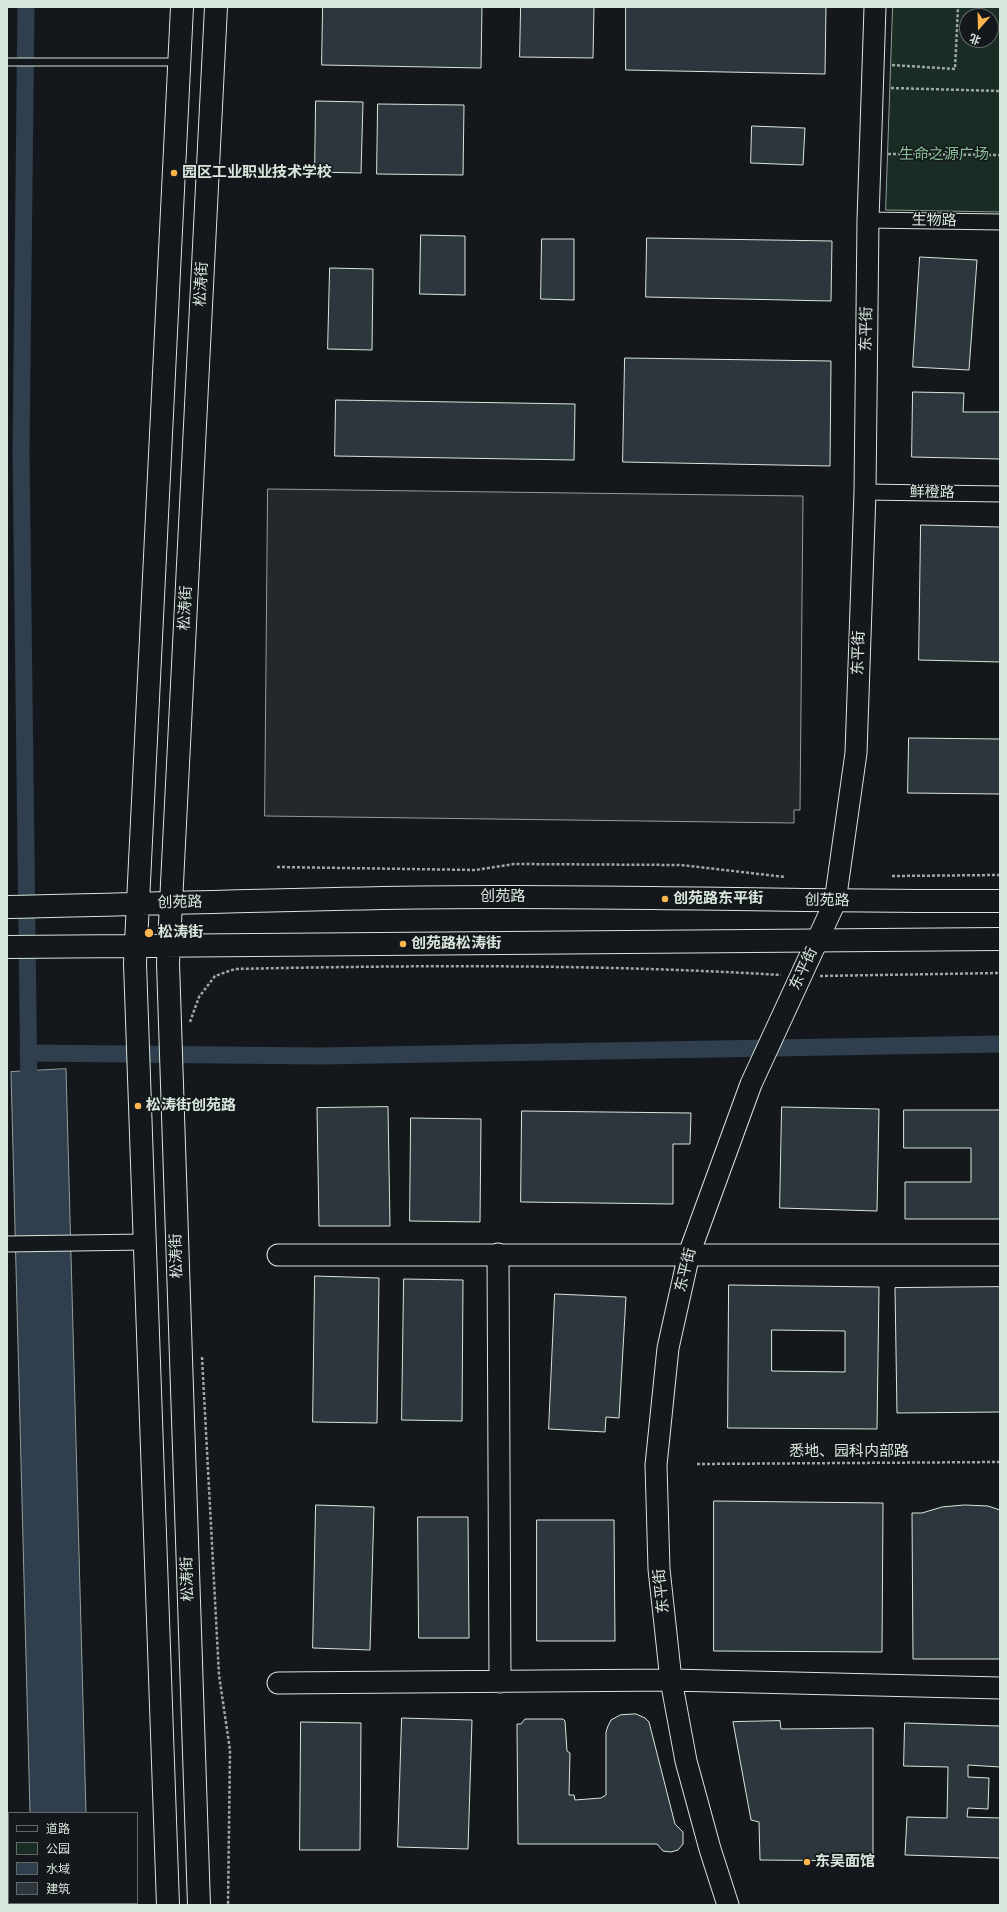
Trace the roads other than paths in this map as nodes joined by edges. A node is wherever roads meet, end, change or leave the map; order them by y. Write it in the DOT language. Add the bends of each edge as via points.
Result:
graph roads {
  1 [pos="182,7"];
  2 [pos="216,7"];
  3 [pos="875,7"];
  4 [pos="7,62"];
  5 [pos="179,62"];
  6 [pos="868,220"];
  7 [pos="1000,222"];
  8 [pos="865,492"];
  9 [pos="1000,494"];
  10 [pos="1000,901"];
  11 [pos="835,902"];
  12 [pos="139,903"];
  13 [pos="171,903"];
  14 [pos="7,907"];
  15 [pos="1000,939"];
  16 [pos="818,940"];
  17 [pos="136,946"];
  18 [pos="169,946"];
  19 [pos="7,948"];
  20 [pos="144,1242"];
  21 [pos="10,1244"];
  22 [pos="498,1254"];
  23 [pos="689,1254"];
  24 [pos="278,1255"];
  25 [pos="1000,1255"];
  26 [pos="671,1680"];
  27 [pos="500,1682"];
  28 [pos="278,1683"];
  29 [pos="1000,1688"];
  30 [pos="168,1905"];
  31 [pos="199,1905"];
  32 [pos="728,1905"];
  1 -- 5 [label="main road"];
  2 -- 13 [label="main road, 松涛街"];
  3 -- 6 [label="street, 东平街"];
  4 -- 5 [label="lane"];
  5 -- 12 [label="main road"];
  6 -- 7 [label="street, 生物路"];
  6 -- 8 [label="street, 东平街"];
  8 -- 9 [label="street, 鲜橙路"];
  8 -- 11 [label="street, 东平街" via="856,753"];
  10 -- 11 [label="main road, 创苑路"];
  11 -- 13 [label="main road, 创苑路" via="515,897"];
  11 -- 16 [label="street, 东平街"];
  12 -- 13 [label="main road, 创苑路"];
  12 -- 14 [label="main road, 创苑路"];
  12 -- 17 [label="main road"];
  13 -- 18 [label="main road, 松涛街"];
  15 -- 16 [label="main road"];
  16 -- 18 [label="main road"];
  16 -- 23 [label="street, 东平街" via="752,1084"];
  17 -- 18 [label="main road"];
  17 -- 19 [label="main road"];
  17 -- 20 [label="main road"];
  18 -- 31 [label="main road, 松涛街" via="180,1020 171,1072"];
  20 -- 21 [label="street"];
  20 -- 30 [label="main road"];
  22 -- 23 [label="street"];
  22 -- 24 [label="street"];
  22 -- 27 [label="street"];
  23 -- 25 [label="street"];
  23 -- 26 [label="street, 东平街" via="668,1348 656,1465 659,1569"];
  26 -- 27 [label="street"];
  26 -- 29 [label="street"];
  26 -- 32 [label="street, 东平街" via="686,1761"];
  27 -- 28 [label="street"];
}
